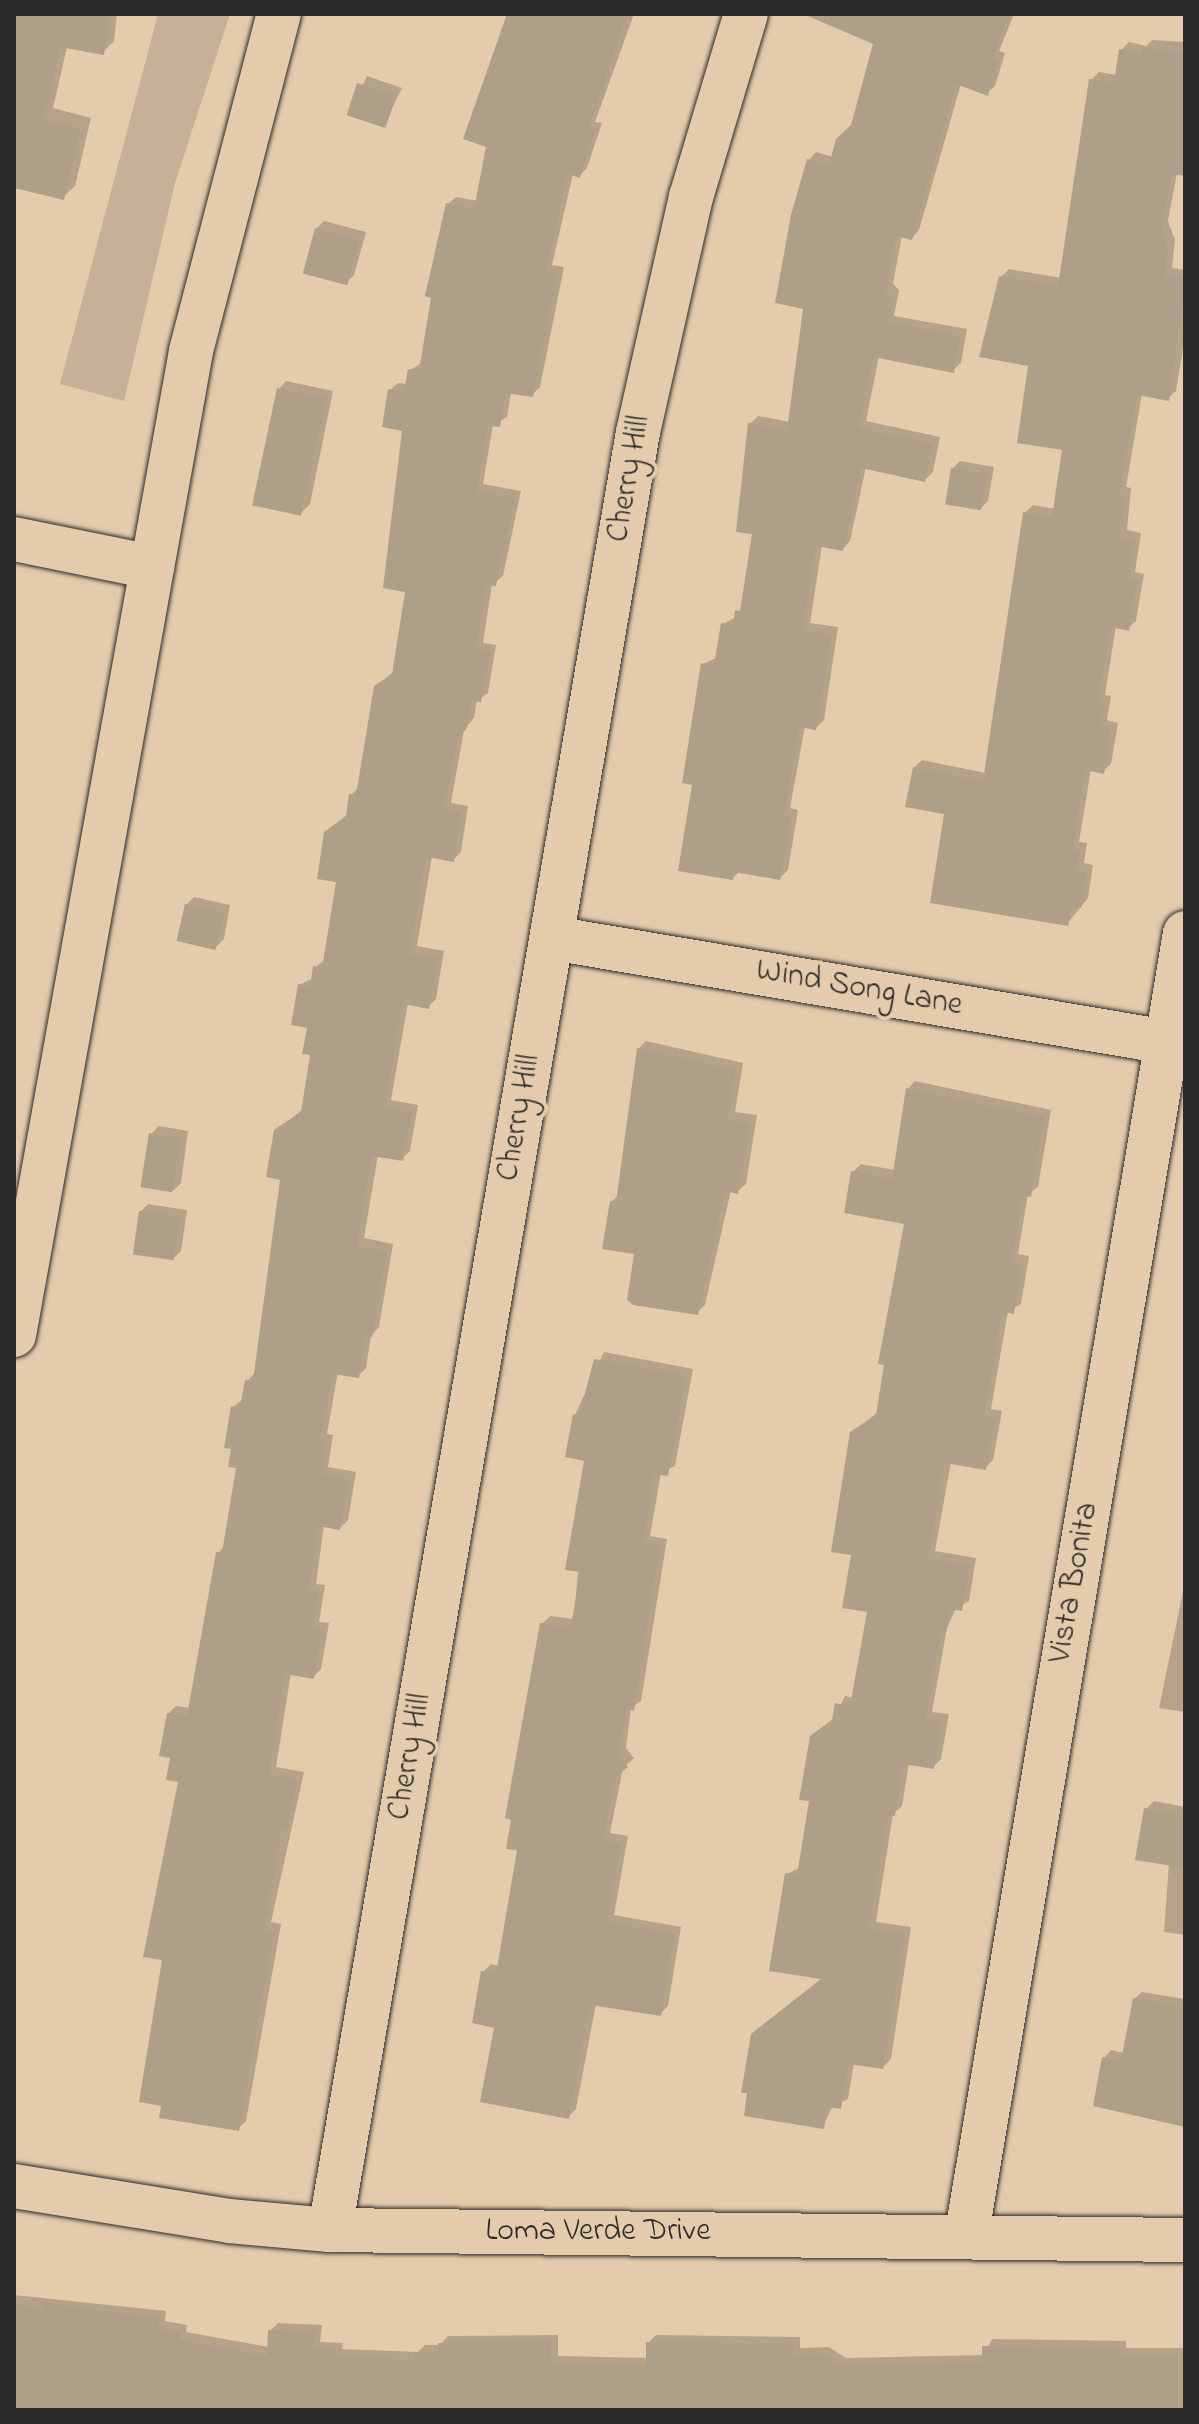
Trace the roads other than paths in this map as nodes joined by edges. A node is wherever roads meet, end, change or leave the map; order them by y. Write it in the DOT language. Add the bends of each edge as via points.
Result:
graph roads {
  1 [pos="279,14"];
  2 [pos="746,14"];
  3 [pos="14,539"];
  4 [pos="152,567"];
  5 [pos="1185,933"];
  6 [pos="552,938"];
  7 [pos="1167,1042"];
  8 [pos="14,1335"];
  9 [pos="14,2186"];
  10 [pos="330,2230"];
  11 [pos="967,2233"];
  12 [pos="1185,2240"];
  1 -- 4 [label="street" via="191,351"];
  2 -- 6 [label="street, Cherry Hill" via="666,292"];
  3 -- 4 [label="street"];
  4 -- 8 [label="street"];
  5 -- 7 [label="street, Vista Bonita"];
  6 -- 7 [label="street, Wind Song Lane"];
  6 -- 10 [label="street, Cherry Hill"];
  7 -- 11 [label="street, Vista Bonita"];
  9 -- 10 [label="street, Loma Verde Drive" via="229,2221"];
  10 -- 11 [label="street, Loma Verde Drive"];
  11 -- 12 [label="street, Loma Verde Drive"];
}
